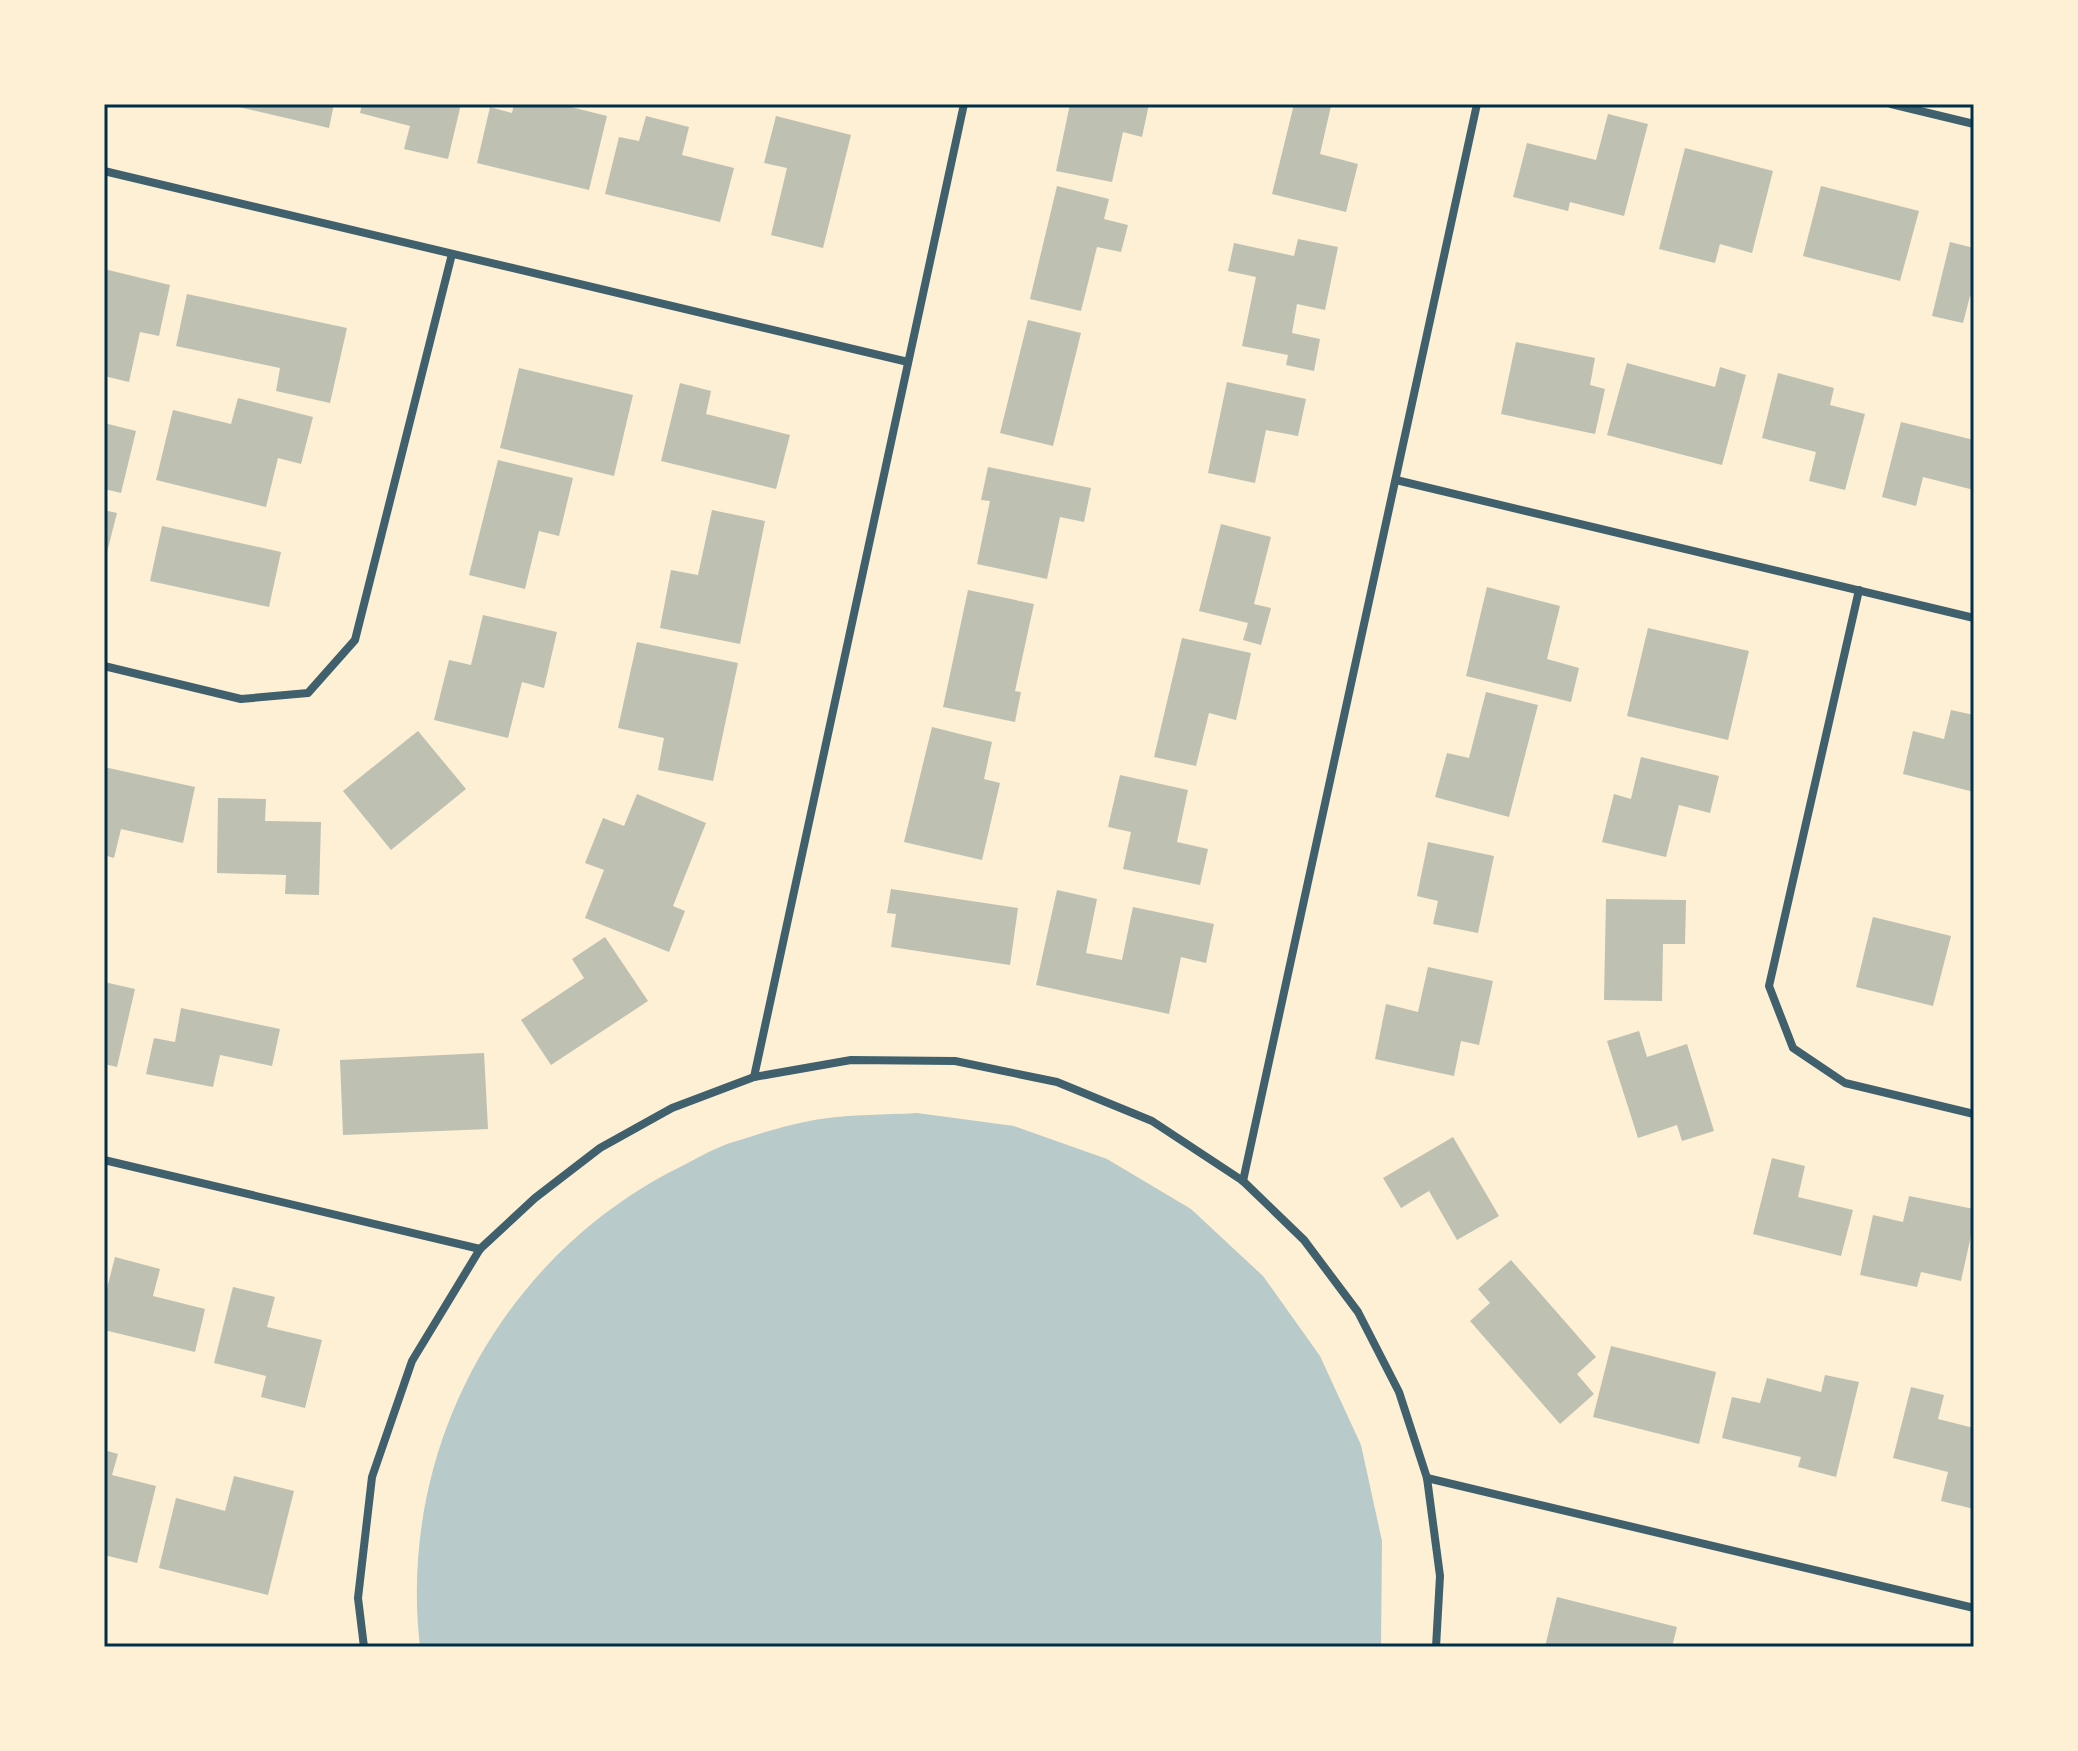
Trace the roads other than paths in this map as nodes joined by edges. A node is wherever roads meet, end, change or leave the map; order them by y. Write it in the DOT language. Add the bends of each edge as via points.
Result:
graph roads {
  1 [pos="964,104"];
  2 [pos="1477,104"];
  3 [pos="1891,104"];
  4 [pos="1974,124"];
  5 [pos="104,171"];
  6 [pos="452,254"];
  7 [pos="908,362"];
  8 [pos="1396,480"];
  9 [pos="1859,590"];
  10 [pos="1974,618"];
  11 [pos="104,666"];
  12 [pos="754,1077"];
  13 [pos="1974,1114"];
  14 [pos="104,1160"];
  15 [pos="1243,1181"];
  16 [pos="480,1249"];
  17 [pos="1427,1478"];
  18 [pos="1974,1608"];
  19 [pos="364,1647"];
  20 [pos="1436,1647"];
  1 -- 7 [label="street"];
  2 -- 8 [label="street"];
  3 -- 4 [label="street"];
  5 -- 6 [label="street"];
  6 -- 7 [label="street"];
  6 -- 11 [label="street" via="355,640 308,693 241,699"];
  7 -- 12 [label="street"];
  8 -- 9 [label="street"];
  8 -- 15 [label="street"];
  9 -- 10 [label="street"];
  9 -- 13 [label="street" via="1769,986 1793,1048 1845,1083"];
  12 -- 15 [label="street" via="851,1060 955,1061 1057,1082 1152,1121"];
  12 -- 16 [label="street" via="672,1108 600,1148"];
  14 -- 16 [label="street"];
  15 -- 17 [label="street" via="1304,1240 1358,1312 1399,1392"];
  16 -- 19 [label="street" via="412,1361 372,1477 358,1598"];
  17 -- 18 [label="street"];
  17 -- 20 [label="street" via="1440,1576"];
}
